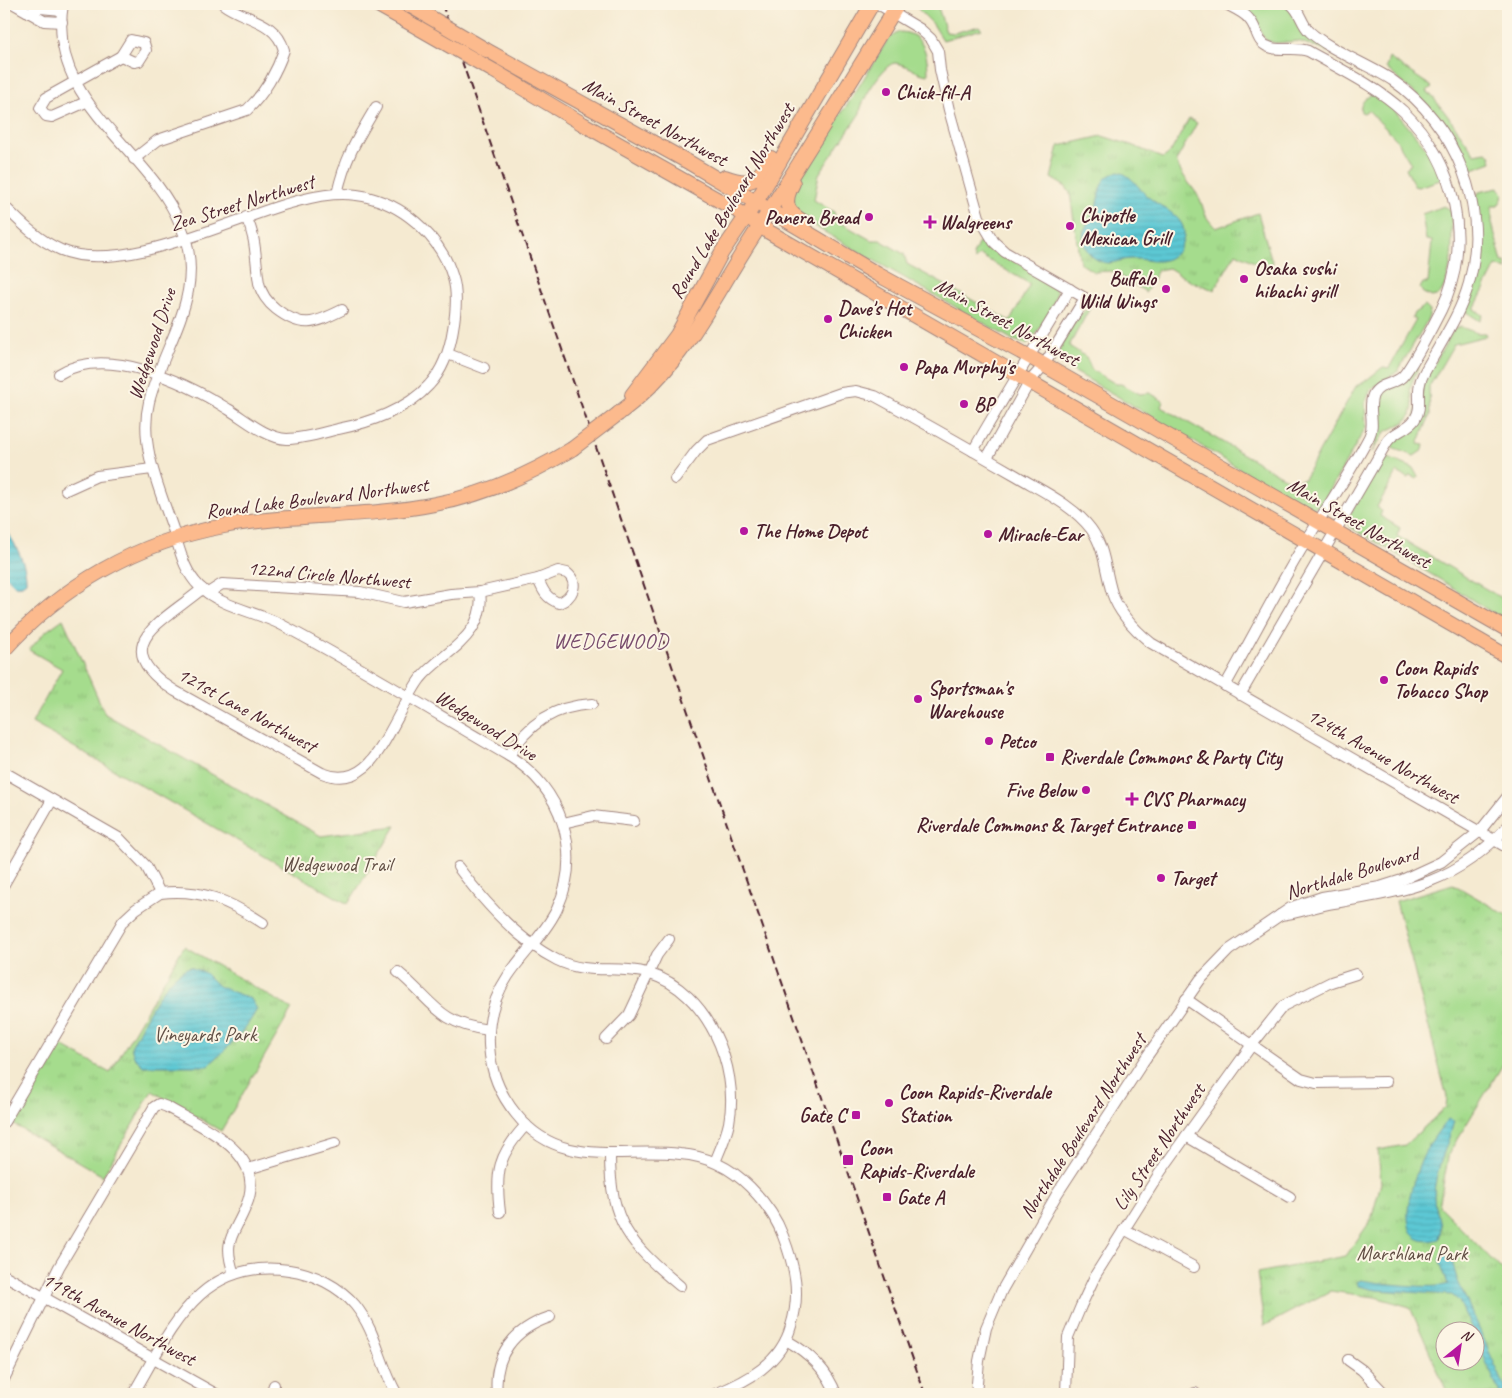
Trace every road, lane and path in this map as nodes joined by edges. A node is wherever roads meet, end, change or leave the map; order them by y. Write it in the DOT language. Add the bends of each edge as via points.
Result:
graph roads {
  1 [pos="14,4"];
  2 [pos="222,4"];
  3 [pos="376,4"];
  4 [pos="408,4"];
  5 [pos="872,4"];
  6 [pos="878,4"];
  7 [pos="1226,4"];
  8 [pos="1291,4"];
  9 [pos="62,7"];
  10 [pos="896,8"];
  11 [pos="30,13"];
  12 [pos="62,22"];
  13 [pos="121,56"];
  14 [pos="75,81"];
  15 [pos="820,92"];
  16 [pos="86,102"];
  17 [pos="376,107"];
  18 [pos="807,150"];
  19 [pos="134,159"];
  20 [pos="707,173"];
  21 [pos="337,194"];
  22 [pos="756,202"];
  23 [pos="4,206"];
  24 [pos="769,211"];
  25 [pos="745,215"];
  26 [pos="246,216"];
  27 [pos="760,226"];
  28 [pos="185,239"];
  29 [pos="877,274"];
  30 [pos="1070,289"];
  31 [pos="342,310"];
  32 [pos="448,354"];
  33 [pos="1030,357"];
  34 [pos="1044,365"];
  35 [pos="484,368"];
  36 [pos="59,374"];
  37 [pos="1017,374"];
  38 [pos="157,376"];
  39 [pos="1030,381"];
  40 [pos="618,414"];
  41 [pos="973,451"];
  42 [pos="986,458"];
  43 [pos="152,469"];
  44 [pos="676,479"];
  45 [pos="66,490"];
  46 [pos="1318,522"];
  47 [pos="1335,532"];
  48 [pos="176,538"];
  49 [pos="1307,541"];
  50 [pos="1324,550"];
  51 [pos="538,579"];
  52 [pos="205,591"];
  53 [pos="480,592"];
  54 [pos="1508,630"];
  55 [pos="4,650"];
  56 [pos="1508,657"];
  57 [pos="143,658"];
  58 [pos="1226,686"];
  59 [pos="1240,695"];
  60 [pos="408,698"];
  61 [pos="592,704"];
  62 [pos="509,756"];
  63 [pos="4,772"];
  64 [pos="1508,796"];
  65 [pos="52,800"];
  66 [pos="634,821"];
  67 [pos="563,822"];
  68 [pos="1508,826"];
  69 [pos="1480,831"];
  70 [pos="1495,840"];
  71 [pos="1508,848"];
  72 [pos="458,867"];
  73 [pos="4,884"];
  74 [pos="160,894"];
  75 [pos="1279,915"];
  76 [pos="263,923"];
  77 [pos="669,939"];
  78 [pos="533,944"];
  79 [pos="398,972"];
  80 [pos="649,973"];
  81 [pos="1356,974"];
  82 [pos="1186,999"];
  83 [pos="489,1030"];
  84 [pos="606,1039"];
  85 [pos="1251,1046"];
  86 [pos="1386,1082"];
  87 [pos="4,1122"];
  88 [pos="526,1124"];
  89 [pos="1186,1136"];
  90 [pos="335,1143"];
  91 [pos="610,1155"];
  92 [pos="715,1162"];
  93 [pos="248,1169"];
  94 [pos="1290,1197"];
  95 [pos="500,1212"];
  96 [pos="1124,1229"];
  97 [pos="1194,1267"];
  98 [pos="234,1274"];
  99 [pos="4,1275"];
  100 [pos="680,1286"];
  101 [pos="44,1298"];
  102 [pos="550,1317"];
  103 [pos="786,1340"];
  104 [pos="154,1358"];
  105 [pos="1348,1360"];
  106 [pos="4,1379"];
  107 [pos="133,1394"];
  108 [pos="216,1394"];
  109 [pos="397,1394"];
  110 [pos="497,1394"];
  111 [pos="715,1394"];
  112 [pos="836,1394"];
  113 [pos="976,1394"];
  114 [pos="1066,1394"];
  115 [pos="1385,1394"];
  1 -- 11 [label="street"];
  2 -- 19 [label="street" via="261,22 281,38 284,50 267,85 247,110 158,140"];
  3 -- 25 [label="main road, Main Street Northwest, bridge"];
  4 -- 20 [label="main road, Main Street Northwest, bridge"];
  5 -- 15 [label="main road, Round Lake Boulevard Northwest"];
  6 -- 10 [label="street"];
  7 -- 46 [label="street" via="1250,19 1259,40 1267,47 1308,51 1384,95 1402,110 1418,126 1443,167 1457,216 1454,269 1441,309 1401,377 1374,394 1370,435"];
  8 -- 47 [label="street" via="1310,32 1392,80 1431,116 1448,138 1459,161 1474,213 1474,257 1469,282 1455,317 1418,386 1419,411 1409,426 1390,437"];
  9 -- 11 [label="street" via="40,8"];
  9 -- 12 [label="street, Wedgewood Drive"];
  10 -- 18 [label="main road, Round Lake Boulevard Northwest"];
  10 -- 30 [label="street" via="932,39 938,51 950,110 979,217 986,230 1005,252"];
  11 -- 12 [label="street" via="44,21"];
  12 -- 14 [label="street, Wedgewood Drive" via="65,49"];
  13 -- 14 [label="street"];
  14 -- 16 [label="street, Wedgewood Drive"];
  14 -- 16 [label="street" via="46,98 40,108 46,116 59,115"];
  15 -- 20 [label="main road" via="805,105 761,174 751,182 740,183"];
  15 -- 22 [label="main road, Round Lake Boulevard Northwest"];
  16 -- 19 [label="street, Wedgewood Drive"];
  17 -- 21 [label="street" via="349,152"];
  18 -- 24 [label="main road, Round Lake Boulevard Northwest"];
  18 -- 29 [label="main road" via="804,163 787,195 790,211 793,216 872,264"];
  19 -- 28 [label="street, Wedgewood Drive" via="175,214"];
  20 -- 22 [label="main road, Main Street Northwest"];
  21 -- 26 [label="street, Zea Street Northwest" via="314,196"];
  21 -- 32 [label="street, Zea Street Northwest" via="370,198 398,210 422,229 442,254 453,278 456,307"];
  22 -- 24 [label="main road, Main Street Northwest"];
  22 -- 25 [label="main road, Round Lake Boulevard Northwest"];
  23 -- 28 [label="street, Zea Street Northwest" via="48,244 86,256 110,256"];
  24 -- 27 [label="main road, Round Lake Boulevard Northwest"];
  24 -- 29 [label="main road, Main Street Northwest"];
  25 -- 27 [label="main road, Main Street Northwest"];
  25 -- 40 [label="main road, Round Lake Boulevard Northwest" via="666,352"];
  26 -- 28 [label="street, Zea Street Northwest"];
  26 -- 31 [label="street" via="253,231 259,284 272,306 293,321 304,323 320,321"];
  27 -- 37 [label="main road, Main Street Northwest"];
  27 -- 40 [label="main road, Round Lake Boulevard Northwest" via="691,338 654,384"];
  28 -- 38 [label="street, Wedgewood Drive" via="189,265 187,303"];
  29 -- 33 [label="main road, Main Street Northwest"];
  30 -- 33 [label="street"];
  30 -- 34 [label="street" via="1085,298"];
  32 -- 35 [label="street"];
  32 -- 38 [label="street" via="429,385 402,405 347,428 287,439 272,435 196,390"];
  33 -- 34 [label="main road, Main Street Northwest"];
  33 -- 37 [label="street"];
  34 -- 39 [label="street"];
  34 -- 46 [label="main road, Main Street Northwest"];
  36 -- 38 [label="street" via="88,364 127,366"];
  37 -- 39 [label="main road, Main Street Northwest"];
  37 -- 41 [label="street"];
  38 -- 43 [label="street, Wedgewood Drive" via="146,422"];
  39 -- 42 [label="street"];
  39 -- 49 [label="main road, Main Street Northwest"];
  40 -- 48 [label="main road, Round Lake Boulevard Northwest, bridge" via="572,449 497,487 405,509 243,523"];
  41 -- 42 [label="street"];
  41 -- 44 [label="street" via="875,396 849,391 706,440"];
  42 -- 58 [label="street" via="1080,516 1101,546 1112,594 1135,630 1151,644"];
  43 -- 45 [label="street" via="97,476"];
  43 -- 48 [label="street, Wedgewood Drive"];
  46 -- 47 [label="main road, Main Street Northwest"];
  46 -- 49 [label="street"];
  47 -- 50 [label="street"];
  47 -- 54 [label="main road, Main Street Northwest"];
  48 -- 52 [label="street, Wedgewood Drive" via="187,570"];
  48 -- 55 [label="main road, Round Lake Boulevard Northwest" via="129,556 81,582 57,599"];
  49 -- 50 [label="main road, Main Street Northwest"];
  49 -- 58 [label="street"];
  50 -- 56 [label="main road, Main Street Northwest"];
  50 -- 59 [label="street"];
  51 -- 53 [label="street, 122nd Circle Northwest"];
  52 -- 53 [label="street, 122nd Circle Northwest" via="222,584 360,592 404,602"];
  52 -- 57 [label="street, 122nd Circle Northwest" via="154,626 142,648"];
  52 -- 60 [label="street, Wedgewood Drive" via="230,605 280,624"];
  53 -- 60 [label="street" via="480,612 473,627 460,644 429,670"];
  57 -- 60 [label="street, 121st Lane Northwest" via="155,678 175,691 330,776 345,776 369,764"];
  58 -- 59 [label="street, 124th Avenue Northwest"];
  59 -- 69 [label="street, 124th Avenue Northwest"];
  60 -- 62 [label="street, Wedgewood Drive"];
  61 -- 62 [label="street" via="566,707 546,716 527,731"];
  62 -- 67 [label="street, Wedgewood Drive" via="542,784"];
  63 -- 65 [label="street"];
  64 -- 69 [label="street, Northdale Boulevard"];
  65 -- 73 [label="street"];
  65 -- 74 [label="street" via="118,838 146,866"];
  66 -- 67 [label="street" via="593,816"];
  67 -- 78 [label="street, Wedgewood Drive" via="568,847 567,880 557,909"];
  68 -- 70 [label="street, Northdale Boulevard"];
  69 -- 70 [label="street, 124th Avenue Northwest"];
  69 -- 75 [label="street, Northdale Boulevard" via="1420,873 1380,887 1322,897"];
  70 -- 71 [label="street, 124th Avenue Northwest"];
  70 -- 75 [label="street, Northdale Boulevard" via="1466,863 1427,884 1382,897"];
  72 -- 78 [label="street" via="497,913"];
  74 -- 76 [label="street" via="194,891 240,908"];
  74 -- 87 [label="street" via="136,909 123,922"];
  75 -- 82 [label="street, Northdale Boulevard Northwest" via="1229,950"];
  77 -- 80 [label="street"];
  78 -- 80 [label="street" via="557,960 579,969"];
  78 -- 83 [label="street, Wedgewood Drive" via="502,987"];
  79 -- 83 [label="street" via="448,1019 467,1027"];
  80 -- 84 [label="street" via="629,1015"];
  80 -- 92 [label="street" via="688,995 706,1017 719,1044 730,1086 730,1102 729,1122"];
  81 -- 85 [label="street, Lily Street Northwest" via="1331,982 1284,1006"];
  82 -- 85 [label="street"];
  82 -- 113 [label="street, Northdale Boulevard Northwest" via="1057,1194 1002,1290 986,1328"];
  83 -- 88 [label="street, Wedgewood Drive" via="490,1057 497,1082 506,1101"];
  85 -- 86 [label="street" via="1301,1079 1316,1083"];
  85 -- 89 [label="street, Lily Street Northwest"];
  88 -- 91 [label="street, Wedgewood Drive" via="546,1140 564,1147"];
  88 -- 95 [label="street" via="500,1162 497,1182"];
  89 -- 94 [label="street"];
  89 -- 96 [label="street, Lily Street Northwest"];
  90 -- 93 [label="street"];
  91 -- 92 [label="street, Wedgewood Drive" via="682,1154"];
  91 -- 100 [label="street" via="612,1194 626,1232 641,1251"];
  92 -- 103 [label="street, Wedgewood Drive" via="754,1190 781,1228 797,1289 794,1317"];
  93 -- 98 [label="street" via="250,1194 247,1206 229,1241 228,1255"];
  93 -- 101 [label="street" via="228,1143 159,1104 150,1110"];
  96 -- 97 [label="street"];
  96 -- 114 [label="street, Lily Street Northwest" via="1096,1274 1068,1337"];
  98 -- 104 [label="street" via="212,1285 188,1305"];
  98 -- 109 [label="street" via="257,1269 294,1270 315,1277 343,1294 371,1328"];
  99 -- 101 [label="street, 119th Avenue Northwest"];
  101 -- 104 [label="street, 119th Avenue Northwest"];
  101 -- 106 [label="street"];
  102 -- 110 [label="street" via="526,1327 508,1345 498,1365"];
  103 -- 111 [label="street, Wedgewood Drive" via="761,1370 740,1384"];
  103 -- 112 [label="street" via="814,1359"];
  104 -- 107 [label="street"];
  104 -- 108 [label="street, 119th Avenue Northwest"];
  105 -- 115 [label="street"];
}
